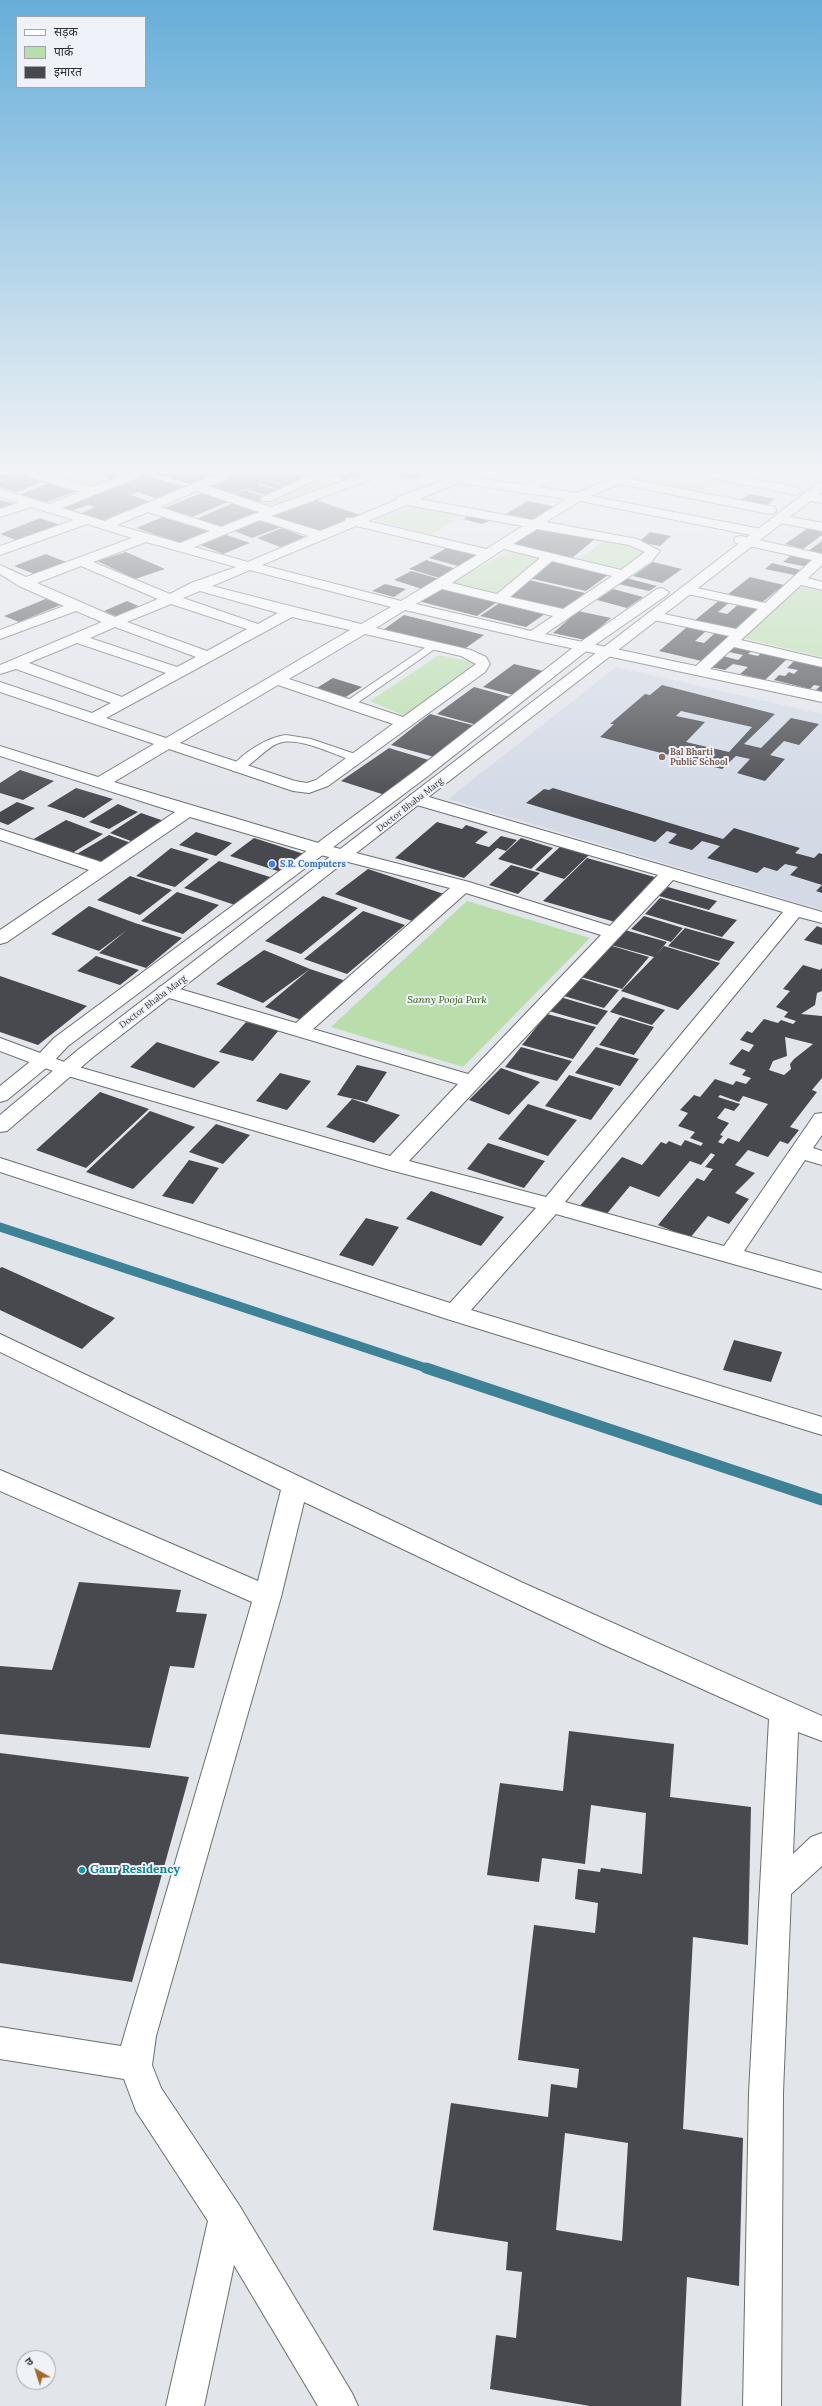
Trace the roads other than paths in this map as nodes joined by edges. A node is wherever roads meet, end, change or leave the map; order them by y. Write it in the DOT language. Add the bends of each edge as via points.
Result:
graph roads {
  1 [pos="31,586"];
  2 [pos="140,586"];
  3 [pos="196,586"];
  4 [pos="197,586"];
  5 [pos="328,586"];
  6 [pos="436,586"];
  7 [pos="450,586"];
  8 [pos="514,586"];
  9 [pos="604,586"];
  10 [pos="672,586"];
  11 [pos="692,586"];
  12 [pos="790,586"];
  13 [pos="688,590"];
  14 [pos="168,598"];
  15 [pos="500,598"];
  16 [pos="403,605"];
  17 [pos="76,606"];
  18 [pos="766,608"];
  19 [pos="290,612"];
  20 [pos="564,614"];
  21 [pos="654,616"];
  22 [pos="0,622"];
  23 [pos="114,623"];
  24 [pos="260,629"];
  25 [pos="361,629"];
  26 [pos="14,630"];
  27 [pos="0,635"];
  28 [pos="533,636"];
  29 [pos="76,638"];
  30 [pos="736,638"];
  31 [pos="432,646"];
  32 [pos="584,646"];
  33 [pos="608,651"];
  34 [pos="208,656"];
  35 [pos="795,657"];
  36 [pos="15,663"];
  37 [pos="822,663"];
  38 [pos="0,670"];
  39 [pos="700,670"];
  40 [pos="178,672"];
  41 [pos="276,680"];
  42 [pos="767,685"];
  43 [pos="0,687"];
  44 [pos="822,697"];
  45 [pos="123,702"];
  46 [pos="349,704"];
  47 [pos="92,719"];
  48 [pos="405,723"];
  49 [pos="168,744"];
  50 [pos="0,751"];
  51 [pos="357,758"];
  52 [pos="237,768"];
  53 [pos="100,783"];
  54 [pos="416,799"];
  55 [pos="188,811"];
  56 [pos="0,834"];
  57 [pos="319,849"];
  58 [pos="345,856"];
  59 [pos="104,868"];
  60 [pos="670,873"];
  61 [pos="463,886"];
  62 [pos="795,910"];
  63 [pos="822,918"];
  64 [pos="614,933"];
  65 [pos="0,938"];
  66 [pos="166,991"];
  67 [pos="299,1031"];
  68 [pos="0,1044"];
  69 [pos="44,1060"];
  70 [pos="68,1070"];
  71 [pos="472,1082"];
  72 [pos="0,1096"];
  73 [pos="822,1119"];
  74 [pos="0,1126"];
  75 [pos="800,1151"];
  76 [pos="822,1158"];
  77 [pos="394,1164"];
  78 [pos="0,1166"];
  79 [pos="551,1205"];
  80 [pos="729,1256"];
  81 [pos="822,1281"];
  82 [pos="455,1313"];
  83 [pos="0,1342"];
  84 [pos="822,1426"];
  85 [pos="0,1480"];
  86 [pos="295,1486"];
  87 [pos="267,1597"];
  88 [pos="784,1713"];
  89 [pos="822,1729"];
  90 [pos="822,1846"];
  91 [pos="776,1888"];
  92 [pos="0,2043"];
  93 [pos="136,2065"];
  94 [pos="226,2218"];
  95 [pos="185,2406"];
  96 [pos="339,2406"];
  97 [pos="762,2406"];
  1 -- 17 [label="street"];
  2 -- 14 [label="street"];
  3 -- 14 [label="street"];
  4 -- 19 [label="street"];
  5 -- 16 [label="street"];
  6 -- 16 [label="street"];
  7 -- 15 [label="street"];
  8 -- 15 [label="street"];
  9 -- 20 [label="street"];
  10 -- 32 [label="street, Doctor Bhaba Marg"];
  11 -- 13 [label="street, Doctor Bhaba Marg"];
  12 -- 18 [label="street"];
  13 -- 18 [label="street"];
  13 -- 21 [label="street, Doctor Bhaba Marg"];
  14 -- 23 [label="street"];
  14 -- 24 [label="street"];
  15 -- 20 [label="street"];
  16 -- 25 [label="street"];
  16 -- 28 [label="street"];
  17 -- 23 [label="street"];
  17 -- 26 [label="street"];
  18 -- 30 [label="street"];
  19 -- 24 [label="street"];
  19 -- 25 [label="street"];
  20 -- 28 [label="street"];
  21 -- 30 [label="street"];
  21 -- 33 [label="street, Doctor Bhaba Marg"];
  22 -- 26 [label="street"];
  23 -- 29 [label="street"];
  23 -- 34 [label="street"];
  24 -- 34 [label="street"];
  25 -- 31 [label="street"];
  25 -- 41 [label="street"];
  26 -- 27 [label="street"];
  28 -- 32 [label="street"];
  29 -- 36 [label="street"];
  29 -- 40 [label="street"];
  30 -- 35 [label="street"];
  30 -- 39 [label="street"];
  31 -- 46 [label="lane"];
  31 -- 48 [label="street" via="476,656 483,664 480,669"];
  32 -- 33 [label="street"];
  32 -- 57 [label="street, Doctor Bhaba Marg"];
  33 -- 39 [label="street"];
  33 -- 54 [label="street, Doctor Bhaba Marg"];
  34 -- 40 [label="street"];
  35 -- 37 [label="street"];
  35 -- 42 [label="street"];
  36 -- 38 [label="street"];
  36 -- 45 [label="street"];
  39 -- 42 [label="street"];
  40 -- 45 [label="street"];
  41 -- 46 [label="street"];
  41 -- 49 [label="street"];
  42 -- 44 [label="street"];
  43 -- 47 [label="street"];
  45 -- 47 [label="street"];
  46 -- 48 [label="street"];
  47 -- 49 [label="street"];
  48 -- 51 [label="street"];
  49 -- 52 [label="street"];
  49 -- 53 [label="street"];
  50 -- 53 [label="street"];
  51 -- 52 [label="lane" via="299,740 286,739 274,742"];
  51 -- 52 [label="street" via="322,783 309,788 293,786"];
  53 -- 55 [label="street"];
  54 -- 58 [label="street, Doctor Bhaba Marg"];
  54 -- 60 [label="street"];
  55 -- 57 [label="street"];
  55 -- 59 [label="street"];
  56 -- 59 [label="street"];
  57 -- 58 [label="street"];
  57 -- 69 [label="street, Doctor Bhaba Marg" via="62,1042"];
  58 -- 61 [label="street"];
  58 -- 66 [label="street, Doctor Bhaba Marg"];
  59 -- 65 [label="street"];
  60 -- 62 [label="street"];
  60 -- 64 [label="street"];
  61 -- 64 [label="street"];
  61 -- 67 [label="street"];
  62 -- 63 [label="street"];
  62 -- 79 [label="street"];
  64 -- 71 [label="street"];
  66 -- 67 [label="street"];
  66 -- 70 [label="street, Doctor Bhaba Marg"];
  67 -- 71 [label="street"];
  68 -- 69 [label="street"];
  69 -- 70 [label="street"];
  69 -- 72 [label="street, Doctor Bhaba Marg"];
  70 -- 74 [label="street, Doctor Bhaba Marg"];
  70 -- 77 [label="street"];
  71 -- 77 [label="street"];
  73 -- 75 [label="street"];
  75 -- 76 [label="street"];
  75 -- 80 [label="street"];
  77 -- 79 [label="street"];
  78 -- 82 [label="street"];
  79 -- 80 [label="street"];
  79 -- 82 [label="street"];
  80 -- 81 [label="street"];
  82 -- 84 [label="street"];
  83 -- 86 [label="street"];
  85 -- 87 [label="street"];
  86 -- 87 [label="street"];
  86 -- 88 [label="street" via="689,1672"];
  87 -- 93 [label="street" via="139,2036"];
  88 -- 89 [label="street"];
  88 -- 91 [label="street"];
  90 -- 91 [label="street"];
  91 -- 97 [label="street" via="766,2093"];
  92 -- 93 [label="street"];
  93 -- 94 [label="street" via="148,2099"];
  94 -- 95 [label="street"];
  94 -- 96 [label="street"];
}
